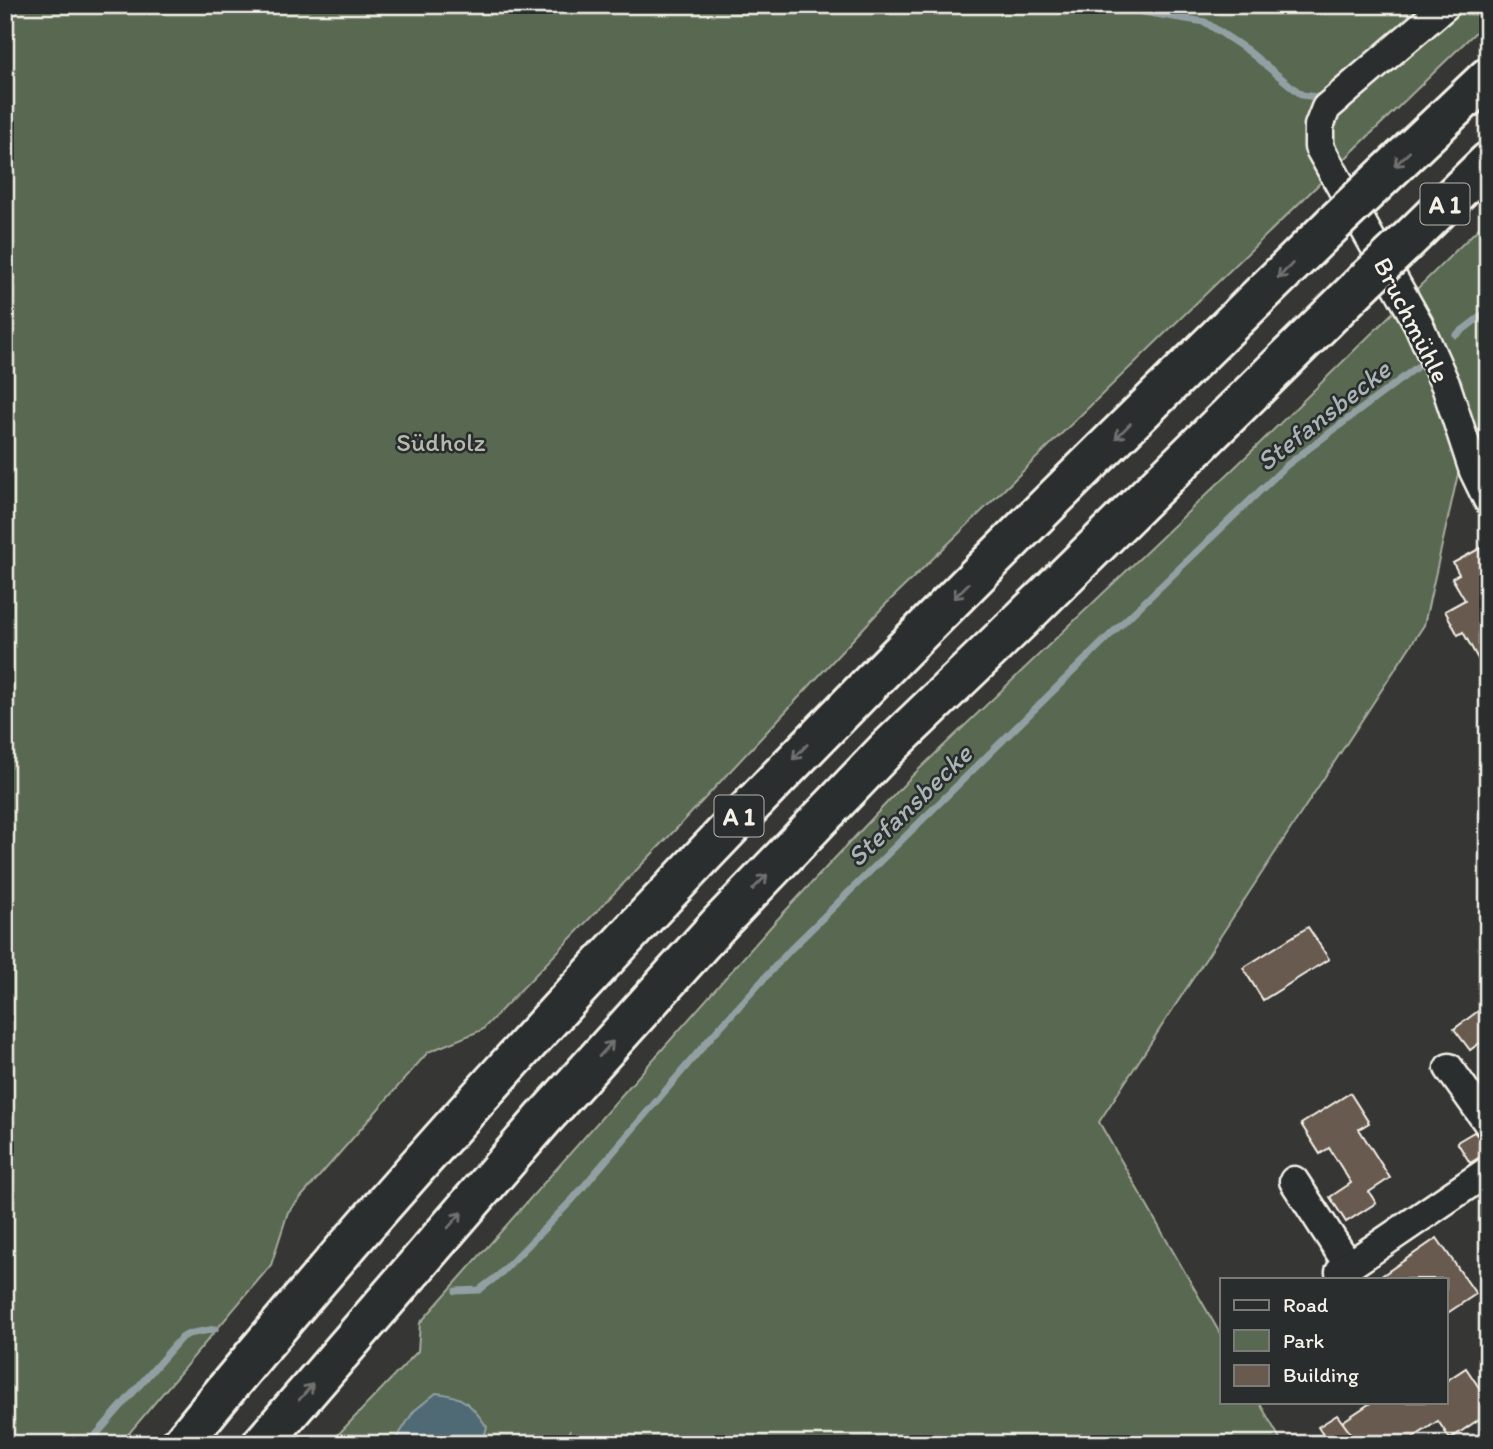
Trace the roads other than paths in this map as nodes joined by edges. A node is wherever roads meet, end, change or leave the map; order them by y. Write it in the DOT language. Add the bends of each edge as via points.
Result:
graph roads {
  1 [pos="1446,5"];
  2 [pos="1488,77"];
  3 [pos="1488,162"];
  4 [pos="1488,500"];
  5 [pos="1449,1068"];
  6 [pos="1488,1123"];
  7 [pos="1488,1171"];
  8 [pos="1294,1181"];
  9 [pos="1344,1273"];
  10 [pos="181,1444"];
  11 [pos="262,1444"];
  1 -- 4 [label="street, Bruchmühle" via="1326,108 1319,126 1319,147 1418,323"];
  2 -- 10 [label="highway, A 1, one-way, bridge" via="967,585 672,886 288,1315"];
  11 -- 3 [label="highway, A 1, one-way, bridge" via="534,1129 718,925 887,749"];
  5 -- 6 [label="street"];
  7 -- 9 [label="street"];
  8 -- 9 [label="street"];
}
